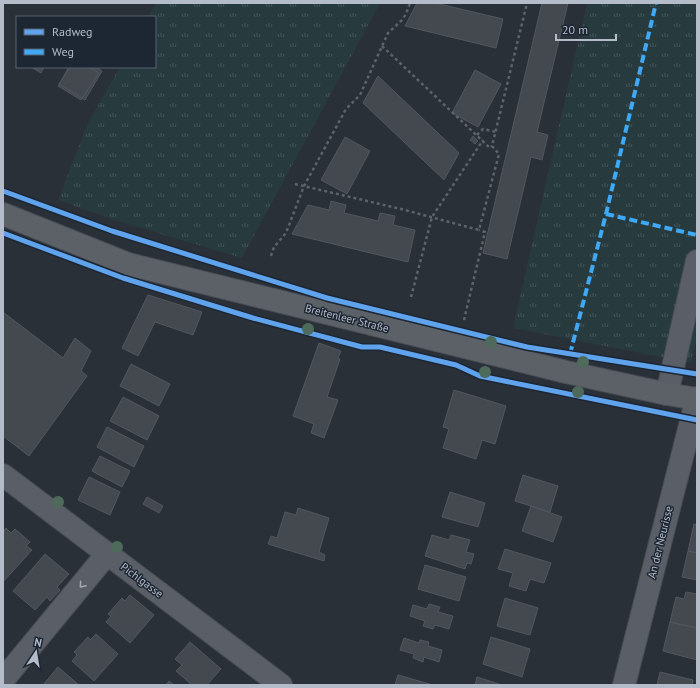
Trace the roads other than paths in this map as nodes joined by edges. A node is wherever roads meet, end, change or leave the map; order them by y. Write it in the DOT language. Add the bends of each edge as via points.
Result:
graph roads {
  1 [pos="3,214"];
  2 [pos="697,261"];
  3 [pos="667,394"];
  4 [pos="697,398"];
  5 [pos="3,475"];
  6 [pos="107,554"];
  7 [pos="3,680"];
  8 [pos="281,685"];
  9 [pos="624,685"];
  1 -- 3 [label="main road, Breitenleer Straße" via="128,264 566,372"];
  2 -- 3 [label="street"];
  3 -- 4 [label="main road, Breitenleer Straße"];
  4 -- 9 [label="street, An der Neurisse"];
  5 -- 6 [label="street, Pichlgasse"];
  6 -- 7 [label="street, one-way"];
  6 -- 8 [label="street, Pichlgasse"];
}
